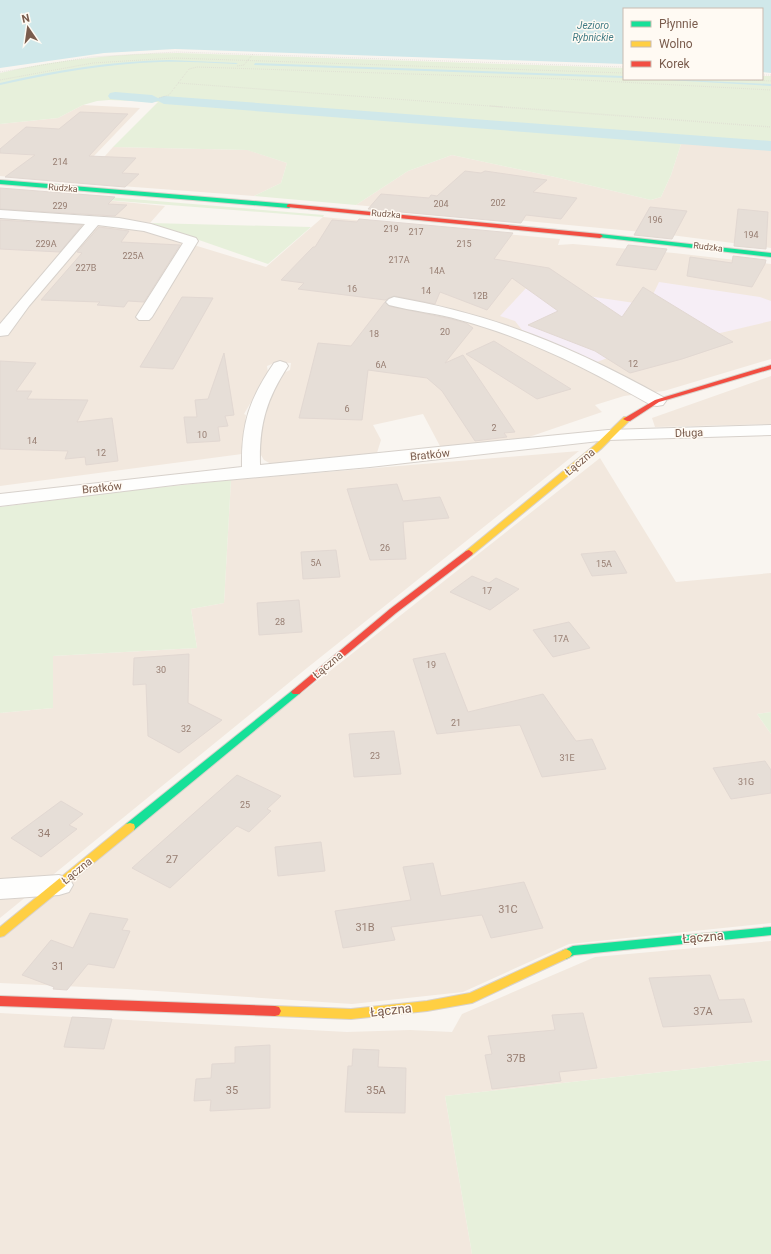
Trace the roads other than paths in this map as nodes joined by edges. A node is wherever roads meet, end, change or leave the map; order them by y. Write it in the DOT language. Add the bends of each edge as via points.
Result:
graph roads {
  1 [pos="0,182"];
  2 [pos="1,215"];
  3 [pos="96,220"];
  4 [pos="771,255"];
  5 [pos="394,302"];
  6 [pos="144,317"];
  7 [pos="2,332"];
  8 [pos="280,366"];
  9 [pos="771,367"];
  10 [pos="657,401"];
  11 [pos="771,430"];
  12 [pos="608,435"];
  13 [pos="251,471"];
  14 [pos="0,500"];
  15 [pos="60,885"];
  16 [pos="0,889"];
  17 [pos="771,931"];
  18 [pos="0,933"];
  19 [pos="0,1001"];
  1 -- 4 [label="street, Rudzka" via="443,219"];
  2 -- 3 [label="street"];
  3 -- 6 [label="street" via="136,224 191,241"];
  3 -- 7 [label="street"];
  5 -- 10 [label="street" via="452,312 537,340 596,367"];
  8 -- 13 [label="street" via="256,405 250,446"];
  9 -- 10 [label="street, Łączna"];
  10 -- 12 [label="street, Łączna" via="640,408"];
  11 -- 12 [label="street, Długa"];
  12 -- 13 [label="street, Bratków" via="383,460"];
  12 -- 15 [label="street, Łączna" via="598,447 494,533 393,611"];
  13 -- 14 [label="street, Bratków"];
  15 -- 16 [label="street"];
  15 -- 18 [label="street, Łączna"];
  17 -- 19 [label="street, Łączna" via="573,951 472,998 427,1006 351,1014"];
}
